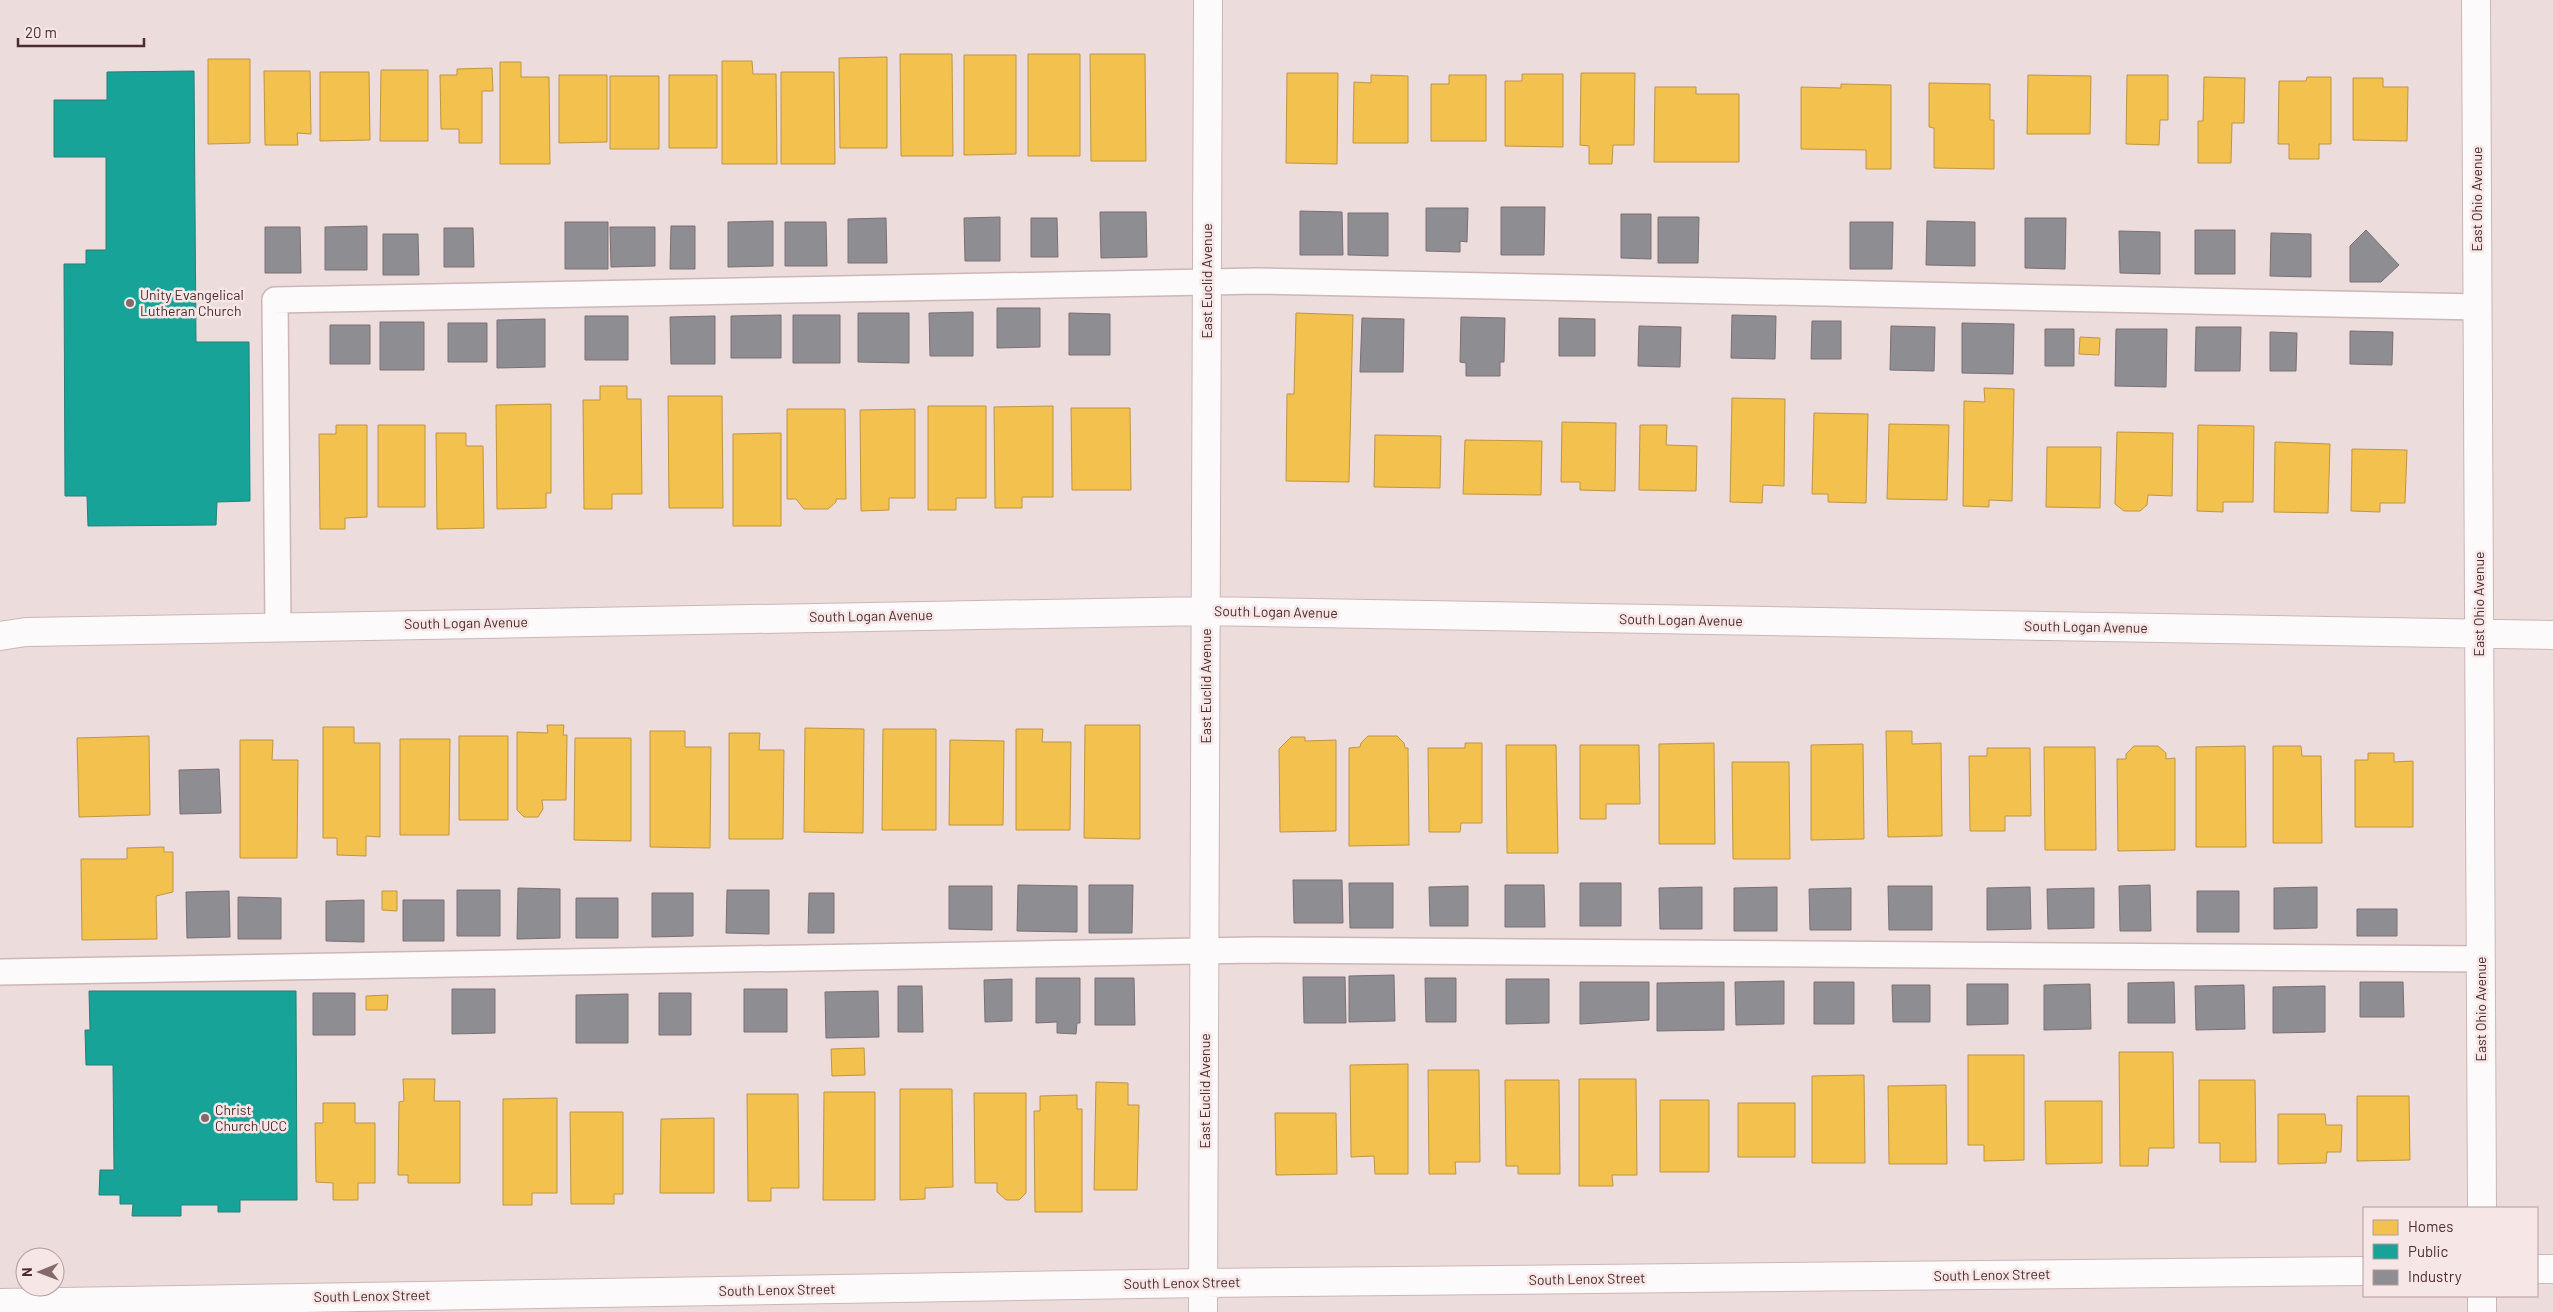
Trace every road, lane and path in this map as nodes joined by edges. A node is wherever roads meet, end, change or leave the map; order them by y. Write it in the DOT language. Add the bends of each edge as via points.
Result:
graph roads {
  1 [pos="1208,0"];
  2 [pos="2476,0"];
  3 [pos="1207,282"];
  4 [pos="2478,307"];
  5 [pos="1206,611"];
  6 [pos="278,626"];
  7 [pos="2479,634"];
  8 [pos="2553,635"];
  9 [pos="0,636"];
  10 [pos="1206,952"];
  11 [pos="2481,960"];
  12 [pos="0,972"];
  13 [pos="2482,1207"];
  14 [pos="2538,1269"];
  15 [pos="2553,1269"];
  16 [pos="2363,1271"];
  17 [pos="1203,1283"];
  18 [pos="2482,1297"];
  19 [pos="0,1302"];
  20 [pos="1203,1312"];
  21 [pos="2482,1312"];
  1 -- 3 [label="street, East Euclid Avenue"];
  2 -- 4 [label="street, East Ohio Avenue"];
  3 -- 4 [label="lane"];
  3 -- 5 [label="street, East Euclid Avenue"];
  3 -- 6 [label="lane" via="275,300"];
  4 -- 7 [label="street, East Ohio Avenue"];
  5 -- 6 [label="street, South Logan Avenue"];
  5 -- 7 [label="street, South Logan Avenue"];
  5 -- 10 [label="street, East Euclid Avenue"];
  6 -- 9 [label="street, South Logan Avenue" via="26,632"];
  7 -- 8 [label="street, South Logan Avenue"];
  7 -- 11 [label="street, East Ohio Avenue"];
  10 -- 11 [label="lane"];
  10 -- 12 [label="lane"];
  10 -- 17 [label="street, East Euclid Avenue"];
  11 -- 13 [label="street, East Ohio Avenue"];
  14 -- 15 [label="street"];
  16 -- 17 [label="street, South Lenox Street"];
  17 -- 19 [label="street, South Lenox Street"];
  17 -- 20 [label="street, East Euclid Avenue"];
  18 -- 21 [label="street"];
}
